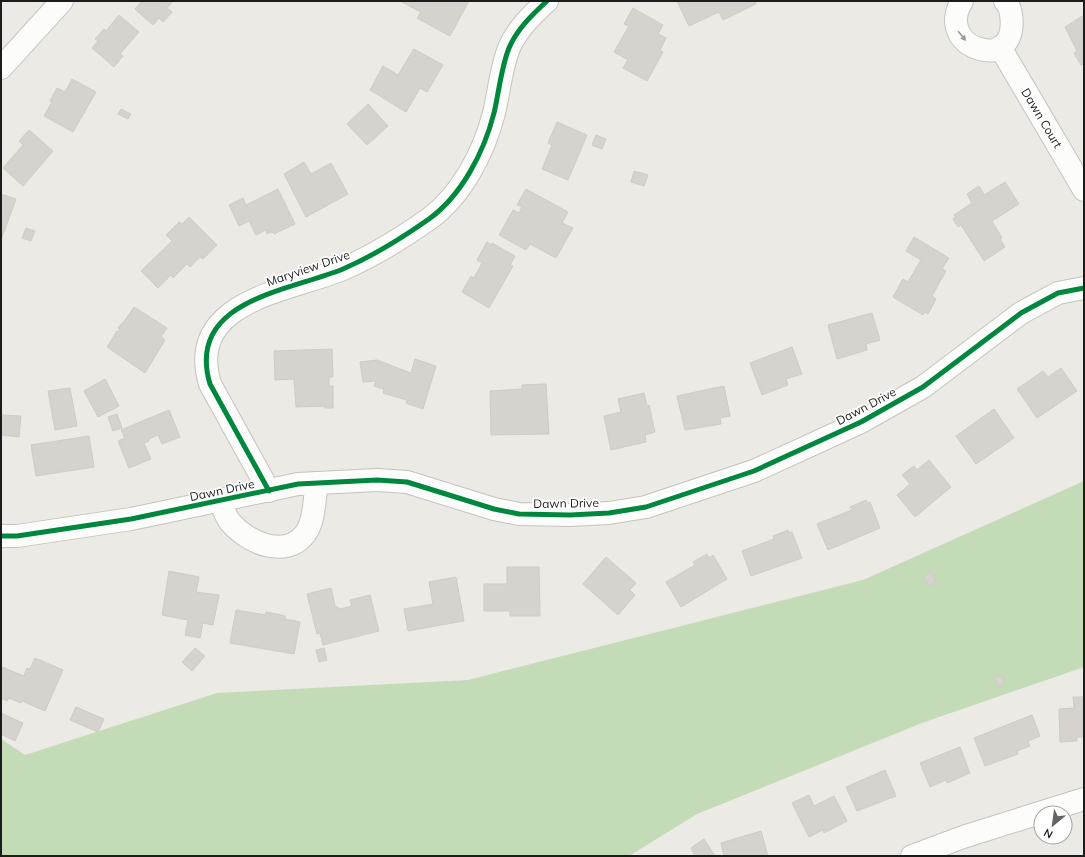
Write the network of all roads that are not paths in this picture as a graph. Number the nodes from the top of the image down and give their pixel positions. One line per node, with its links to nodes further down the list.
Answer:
1 (62, 1): 6 (street)
2 (547, 1): 10 (street, Maryview Drive)
3 (962, 1): 5 (street, one-way to 5)
4 (1005, 1): 5 (street)
5 (1000, 47): 7 (street, Dawn Court)
6 (1, 68)
7 (1084, 190)
8 (1084, 288): 9 (street, Dawn Drive)
9 (317, 483): 10 (street, Dawn Drive); 11 (street)
10 (269, 490): 11 (street, Dawn Drive)
11 (220, 502): 12 (street, Dawn Drive)
12 (1, 536)
13 (1084, 799): 14 (street)
14 (912, 856)

